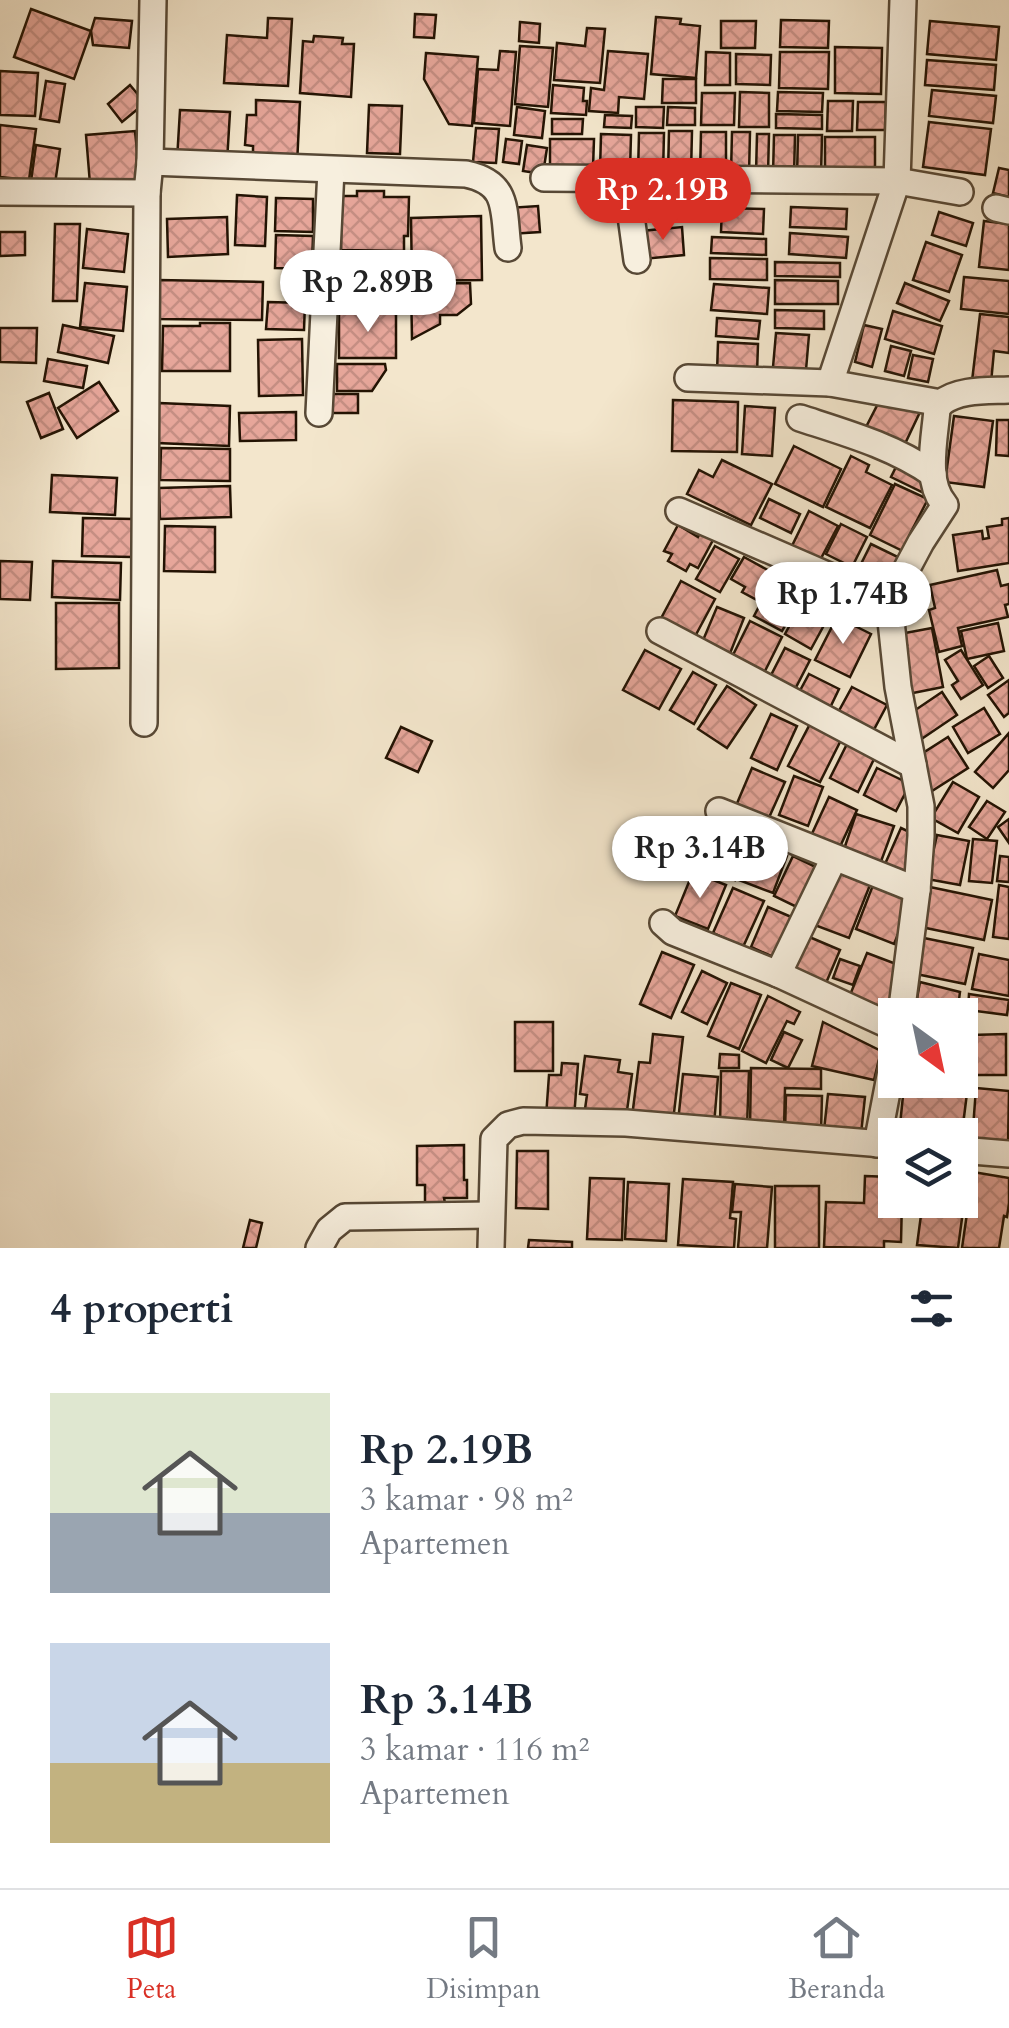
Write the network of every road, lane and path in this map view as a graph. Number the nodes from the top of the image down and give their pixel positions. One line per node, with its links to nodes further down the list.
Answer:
1 (153, 0): 3 (street)
2 (903, 0): 7 (street)
3 (150, 162): 4 (street); 10 (street)
4 (332, 170): 11 (street); 17 (street)
5 (544, 178): 6 (street)
6 (626, 179): 7 (street); 12 (street)
7 (896, 181): 9 (street); 14 (street)
8 (0, 192): 10 (street)
9 (960, 192)
10 (147, 193): 23 (street)
11 (508, 248)
12 (637, 260)
13 (688, 378): 14 (street)
14 (830, 382): 16 (street)
15 (1009, 390): 16 (street)
16 (940, 403): 19 (street)
17 (319, 413)
18 (800, 418): 19 (street)
19 (933, 474): 21 (street)
20 (680, 511): 21 (street)
21 (888, 602): 24 (street)
22 (660, 631): 24 (street)
23 (144, 723)
24 (912, 766): 27 (street)
25 (719, 812): 26 (street)
26 (834, 858): 27 (street); 29 (street)
27 (918, 890): 30 (street)
28 (663, 923): 29 (street)
29 (778, 974): 31 (street)
30 (903, 998)
31 (878, 1020)
32 (878, 1143): 35 (street)
33 (978, 1151): 34 (street)
34 (1009, 1154)
35 (490, 1216): 36 (street); 37 (street)
36 (319, 1248)
37 (491, 1248)

